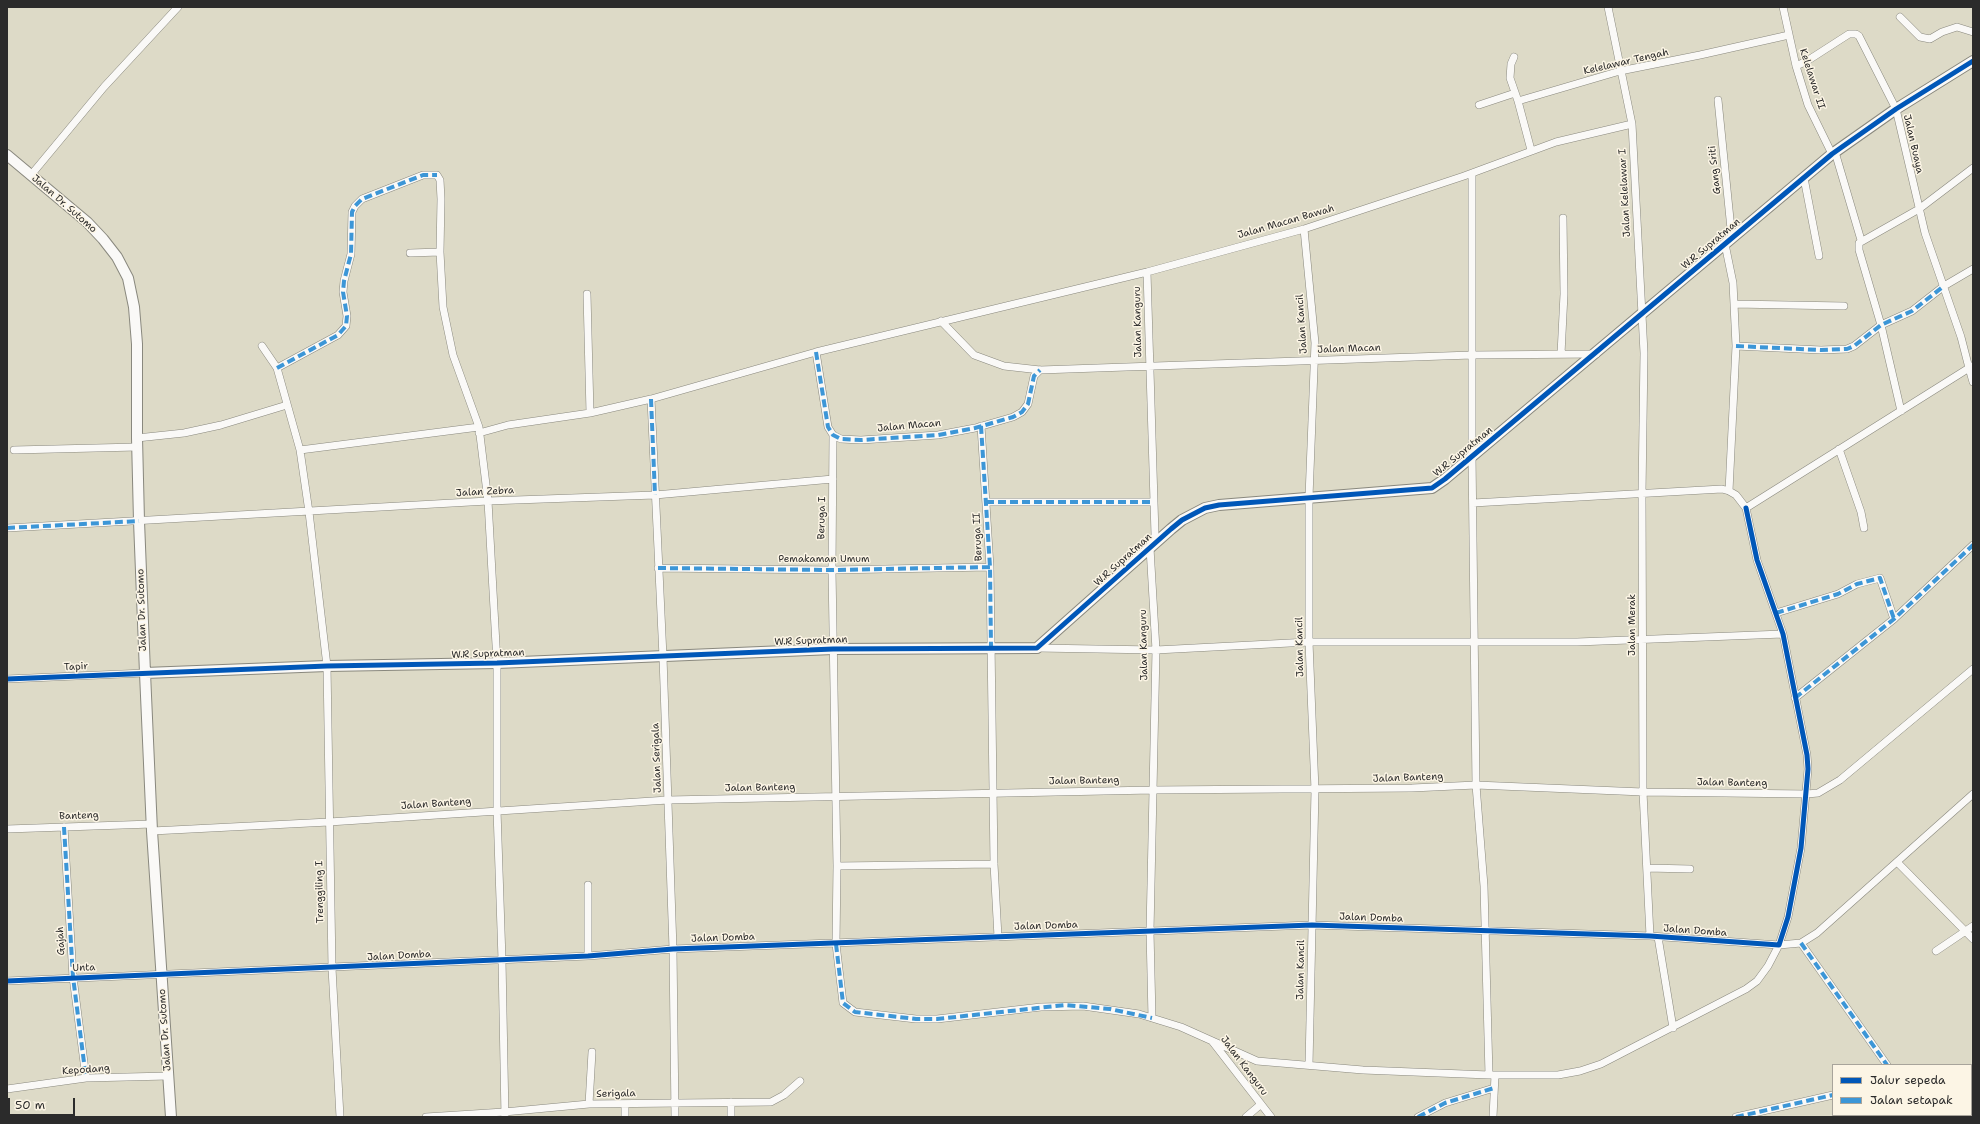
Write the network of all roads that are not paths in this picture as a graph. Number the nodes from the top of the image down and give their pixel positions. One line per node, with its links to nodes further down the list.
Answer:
1 (178, 7): 22 (street)
2 (1608, 7): 10 (street, Jalan Kelelawar I)
3 (1783, 7): 6 (street, Kelelawar II)
4 (1900, 17): 5 (street)
5 (1973, 32)
6 (1789, 35): 9 (street, Kelelawar II); 10 (street, Kelelawar Tengah)
7 (1514, 57): 11 (street)
8 (1973, 61): 15 (street, W.R Supratman)
9 (1796, 66): 15 (street, Jalan Buaya); 18 (street, Kelelawar II)
10 (1620, 71): 12 (street, Kelelawar Tengah); 16 (street, Jalan Kelelawar I)
11 (1515, 93): 12 (street); 14 (street)
12 (1518, 100): 17 (street)
13 (1718, 100): 28 (street, Gang Sriti)
14 (1479, 105)
15 (1896, 109): 18 (street, W.R Supratman); 24 (street, Jalan Buaya)
16 (1632, 124): 17 (street, Jalan Macan Bawah); 38 (street, Jalan Kelelawar I)
17 (1531, 150): 21 (street, Jalan Macan Bawah)
18 (1833, 153): 23 (street, W.R Supratman); 27 (street, Kelelawar II)
19 (7, 155): 22 (street, Jalan Dr. Sutomo)
20 (1973, 168): 24 (street)
21 (1472, 173): 26 (street, Jalan Macan Bawah); 46 (street)
22 (31, 175): 60 (street, Jalan Dr. Sutomo)
23 (1804, 178): 28 (street, W.R Supratman); 31 (street)
24 (1920, 209): 27 (street); 34 (street, Jalan Buaya)
25 (1563, 218): 44 (street)
26 (1304, 229): 33 (street, Jalan Macan Bawah); 47 (street, Jalan Kancil)
27 (1861, 240): 40 (street, Kelelawar II)
28 (1728, 242): 36 (street, Gang Sriti); 38 (street, W.R Supratman)
29 (440, 252): 30 (street); 50 (street); 58 (street)
30 (410, 253)
31 (1819, 256)
32 (1973, 269): 34 (street)
33 (1147, 272): 39 (street, Jalan Macan Bawah); 48 (street, Jalan Kanguru)
34 (1944, 286): 40 (street); 49 (street, Jalan Buaya)
35 (587, 294): 56 (street)
36 (1734, 304): 37 (street); 42 (street, Gang Sriti)
37 (1844, 306)
38 (1641, 314): 45 (street, W.R Supratman); 67 (street, Jalan Merak)
39 (941, 321): 43 (street, Jalan Macan Bawah); 51 (street, Jalan Macan)
40 (1881, 326): 42 (street); 55 (street, Kelelawar II)
41 (262, 346): 50 (street, Trenggiling I)
42 (1736, 346): 66 (street, Gang Sriti)
43 (816, 352): 53 (street, Jalan Macan Bawah); 59 (street)
44 (1561, 354): 45 (street, Jalan Macan); 46 (street, Jalan Macan)
45 (1596, 354): 64 (street, W.R Supratman)
46 (1472, 355): 47 (street, Jalan Macan); 64 (street)
47 (1314, 360): 48 (street, Jalan Macan); 69 (street, Jalan Kancil)
48 (1149, 366): 51 (street, Jalan Macan); 72 (street, Jalan Kanguru)
49 (1971, 366): 52 (street, Jalan Buaya); 55 (street)
50 (277, 368): 54 (street, Trenggiling I)
51 (1040, 370): 57 (street, Jalan Macan)
52 (1973, 382)
53 (652, 398): 56 (street, Jalan Macan Bawah); 68 (street, Jalan Serigala)
54 (287, 405): 60 (street); 63 (street, Trenggiling I)
55 (1900, 411): 61 (street)
56 (590, 413): 58 (street, Jalan Macan Bawah)
57 (982, 426): 59 (street, Jalan Macan); 71 (street, Beruga II)
58 (479, 430): 63 (street, Jalan Macan Bawah); 70 (street)
59 (833, 435): 65 (street, Beruga I)
60 (137, 443): 62 (street); 76 (street, Jalan Dr. Sutomo)
61 (1840, 449): 74 (street); 78 (street)
62 (14, 450)
63 (300, 450): 75 (street, Trenggiling I)
64 (1472, 456): 69 (street, W.R Supratman); 73 (street)
65 (833, 479): 68 (street, Jalan Zebra); 83 (street, Beruga I)
66 (1729, 491): 67 (street); 74 (street)
67 (1642, 493): 73 (street); 87 (street, Jalan Merak)
68 (655, 495): 70 (street, Jalan Zebra); 82 (street, Jalan Serigala)
69 (1308, 497): 80 (street, W.R Supratman); 89 (street, Jalan Kancil)
70 (488, 501): 75 (street, Jalan Zebra); 95 (street)
71 (986, 502): 72 (street); 81 (street, Beruga II)
72 (1153, 502): 80 (street, Jalan Kanguru)
73 (1473, 503): 88 (street)
74 (1746, 508): 84 (street)
75 (309, 512): 76 (street, Jalan Zebra); 96 (street, Trenggiling I)
76 (139, 521): 77 (street, Jalan Zebra); 98 (street, Jalan Dr. Sutomo)
77 (7, 528)
78 (1864, 528)
79 (1973, 545): 85 (street)
80 (1150, 548): 92 (street, W.R Supratman); 93 (street, Jalan Kanguru)
81 (990, 567): 83 (street, Pemakaman Umum); 90 (street, Beruga II)
82 (658, 568): 83 (street, Pemakaman Umum); 94 (street, Jalan Serigala)
83 (832, 570): 91 (street, Beruga I)
84 (1776, 613): 85 (street); 86 (street)
85 (1894, 619): 100 (street)
86 (1783, 634): 87 (street); 100 (street)
87 (1643, 640): 88 (street); 104 (street, Jalan Merak)
88 (1475, 641): 89 (street); 101 (street)
89 (1309, 642): 93 (street); 103 (street, Jalan Kancil)
90 (991, 647): 91 (street, W.R Supratman); 92 (street, W.R Supratman); 105 (street, Beruga II)
91 (833, 648): 94 (street, W.R Supratman); 108 (street, Beruga I)
92 (1037, 648): 93 (street)
93 (1156, 650): 102 (street, Jalan Kanguru)
94 (663, 657): 95 (street, W.R Supratman); 109 (street, Jalan Serigala)
95 (497, 663): 96 (street, W.R Supratman); 110 (street)
96 (327, 666): 98 (street, W.R Supratman); 111 (street, Trenggiling I)
97 (1973, 668): 106 (street, Jalan Banteng)
98 (145, 673): 99 (street, Tapir); 114 (street, Jalan Dr. Sutomo)
99 (7, 679)
100 (1795, 698): 106 (street)
101 (1476, 785): 103 (street, Jalan Banteng); 104 (street, Jalan Banteng); 124 (street)
102 (1153, 790): 103 (street, Jalan Banteng); 105 (street, Jalan Banteng); 123 (street, Jalan Kanguru)
103 (1315, 790): 121 (street, Jalan Kancil)
104 (1643, 792): 106 (street, Jalan Banteng); 118 (street, Jalan Merak)
105 (993, 793): 108 (street, Jalan Banteng); 116 (street, Beruga II)
106 (1806, 794): 132 (street)
107 (1973, 794): 115 (street)
108 (836, 796): 109 (street, Jalan Banteng); 117 (street, Beruga I)
109 (668, 800): 110 (street, Jalan Banteng); 133 (street, Jalan Serigala)
110 (497, 810): 111 (street, Jalan Banteng); 136 (street)
111 (329, 822): 114 (street, Jalan Banteng); 137 (street, Trenggiling I)
112 (64, 827): 113 (street, Banteng); 114 (street, Banteng); 139 (street, Gajah)
113 (7, 828)
114 (152, 828): 138 (street, Jalan Dr. Sutomo)
115 (1897, 862): 125 (street); 130 (street)
116 (994, 864): 117 (street); 127 (street, Beruga II)
117 (837, 866): 131 (street, Beruga I)
118 (1647, 868): 119 (street); 126 (street, Jalan Merak)
119 (1690, 870)
120 (588, 885): 135 (street)
121 (1312, 925): 123 (street, Jalan Domba); 124 (street, Jalan Domba); 146 (street, Jalan Kancil)
122 (1973, 926): 125 (street)
123 (1150, 931): 127 (street, Jalan Domba); 141 (street, Jalan Kanguru)
124 (1485, 931): 126 (street, Jalan Domba); 147 (street)
125 (1966, 932): 129 (street); 134 (street)
126 (1650, 936): 128 (street, Jalan Domba)
127 (998, 937): 131 (street, Jalan Domba)
128 (1658, 937): 132 (street, Jalan Domba); 142 (street)
129 (1973, 939)
130 (1801, 943): 132 (street, Jalan Domba); 145 (street)
131 (836, 944): 133 (street, Jalan Domba); 141 (street, Beruga I)
132 (1779, 945): 142 (street, Beruga I)
133 (673, 949): 135 (street, Jalan Domba); 155 (street, Jalan Serigala)
134 (1936, 951)
135 (588, 956): 136 (street, Jalan Domba)
136 (502, 960): 137 (street, Jalan Domba); 159 (street)
137 (332, 968): 138 (street, Jalan Domba); 161 (street, Trenggiling I)
138 (161, 975): 139 (street, Unta); 148 (street, Jalan Dr. Sutomo)
139 (73, 978): 140 (street, Unta); 149 (street, Gajah)
140 (7, 981)
141 (1152, 1018): 143 (street, Beruga I)
142 (1673, 1028): 147 (street, Beruga I)
143 (1211, 1040): 146 (street, Beruga I); 158 (street, Jalan Kanguru)
144 (592, 1052): 156 (street)
145 (1886, 1063)
146 (1309, 1065): 147 (street, Beruga I)
147 (1492, 1075): 151 (street)
148 (168, 1076): 149 (street, Kepodang); 160 (street, Jalan Dr. Sutomo)
149 (86, 1078): 152 (street, Kepodang)
150 (800, 1081): 154 (street, Serigala)
151 (1494, 1088): 168 (street); 169 (street)
152 (7, 1089)
153 (1832, 1095): 170 (street)
154 (731, 1102): 155 (street, Serigala); 165 (street)
155 (674, 1103): 157 (street, Serigala); 164 (street, Jalan Serigala)
156 (589, 1104): 157 (street, Serigala); 159 (street, Serigala)
157 (625, 1104): 163 (street)
158 (1260, 1105): 166 (street); 167 (street, Jalan Kanguru)
159 (505, 1115): 162 (street, Serigala)
160 (171, 1117)
161 (340, 1117)
162 (426, 1117)
163 (625, 1117)
164 (675, 1117)
165 (731, 1117)
166 (1246, 1117)
167 (1271, 1117)
168 (1418, 1117)
169 (1493, 1117)
170 (1736, 1117)

